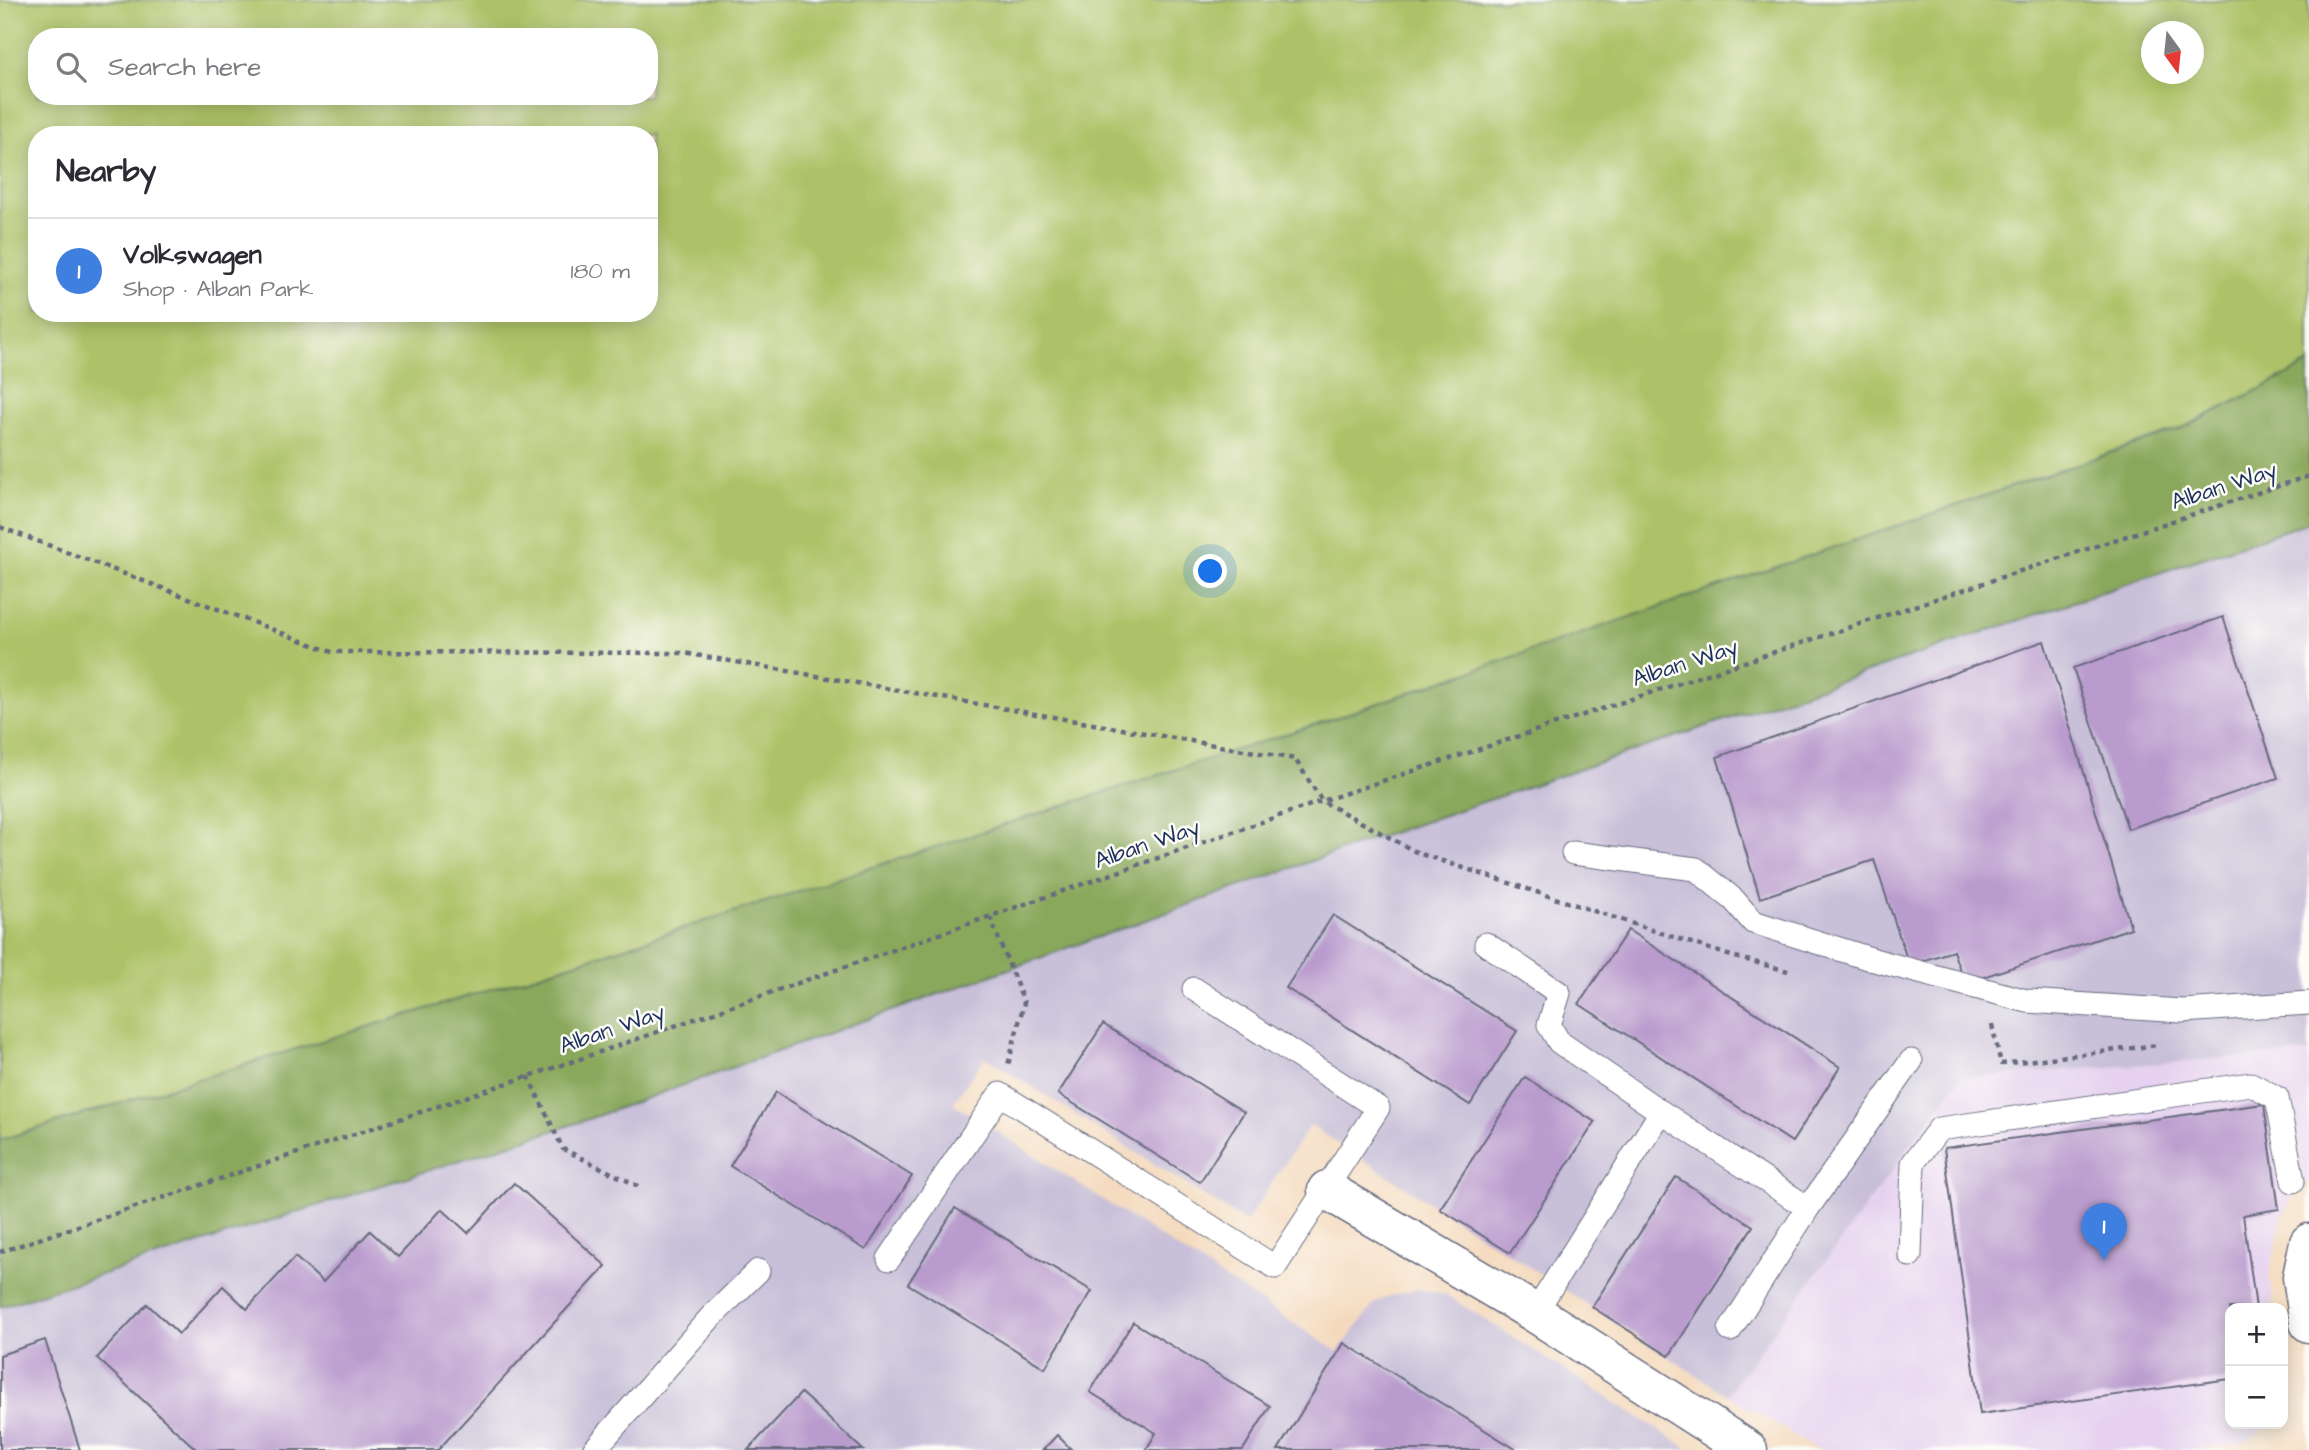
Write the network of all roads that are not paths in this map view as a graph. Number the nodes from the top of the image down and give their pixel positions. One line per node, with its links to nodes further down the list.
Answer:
1 (1573, 853): 4 (lane)
2 (1486, 944): 6 (lane)
3 (1194, 989): 8 (lane)
4 (2309, 1003)
5 (1911, 1061): 9 (lane)
6 (1661, 1112): 9 (lane); 14 (lane)
7 (2293, 1181): 10 (lane)
8 (1327, 1190): 12 (lane); 14 (street)
9 (1808, 1208): 16 (lane)
10 (1909, 1255)
11 (2307, 1258): 15 (street)
12 (888, 1259)
13 (758, 1272): 17 (lane)
14 (1535, 1313): 18 (street)
15 (2309, 1323)
16 (1730, 1331)
17 (594, 1450)
18 (1748, 1450)

